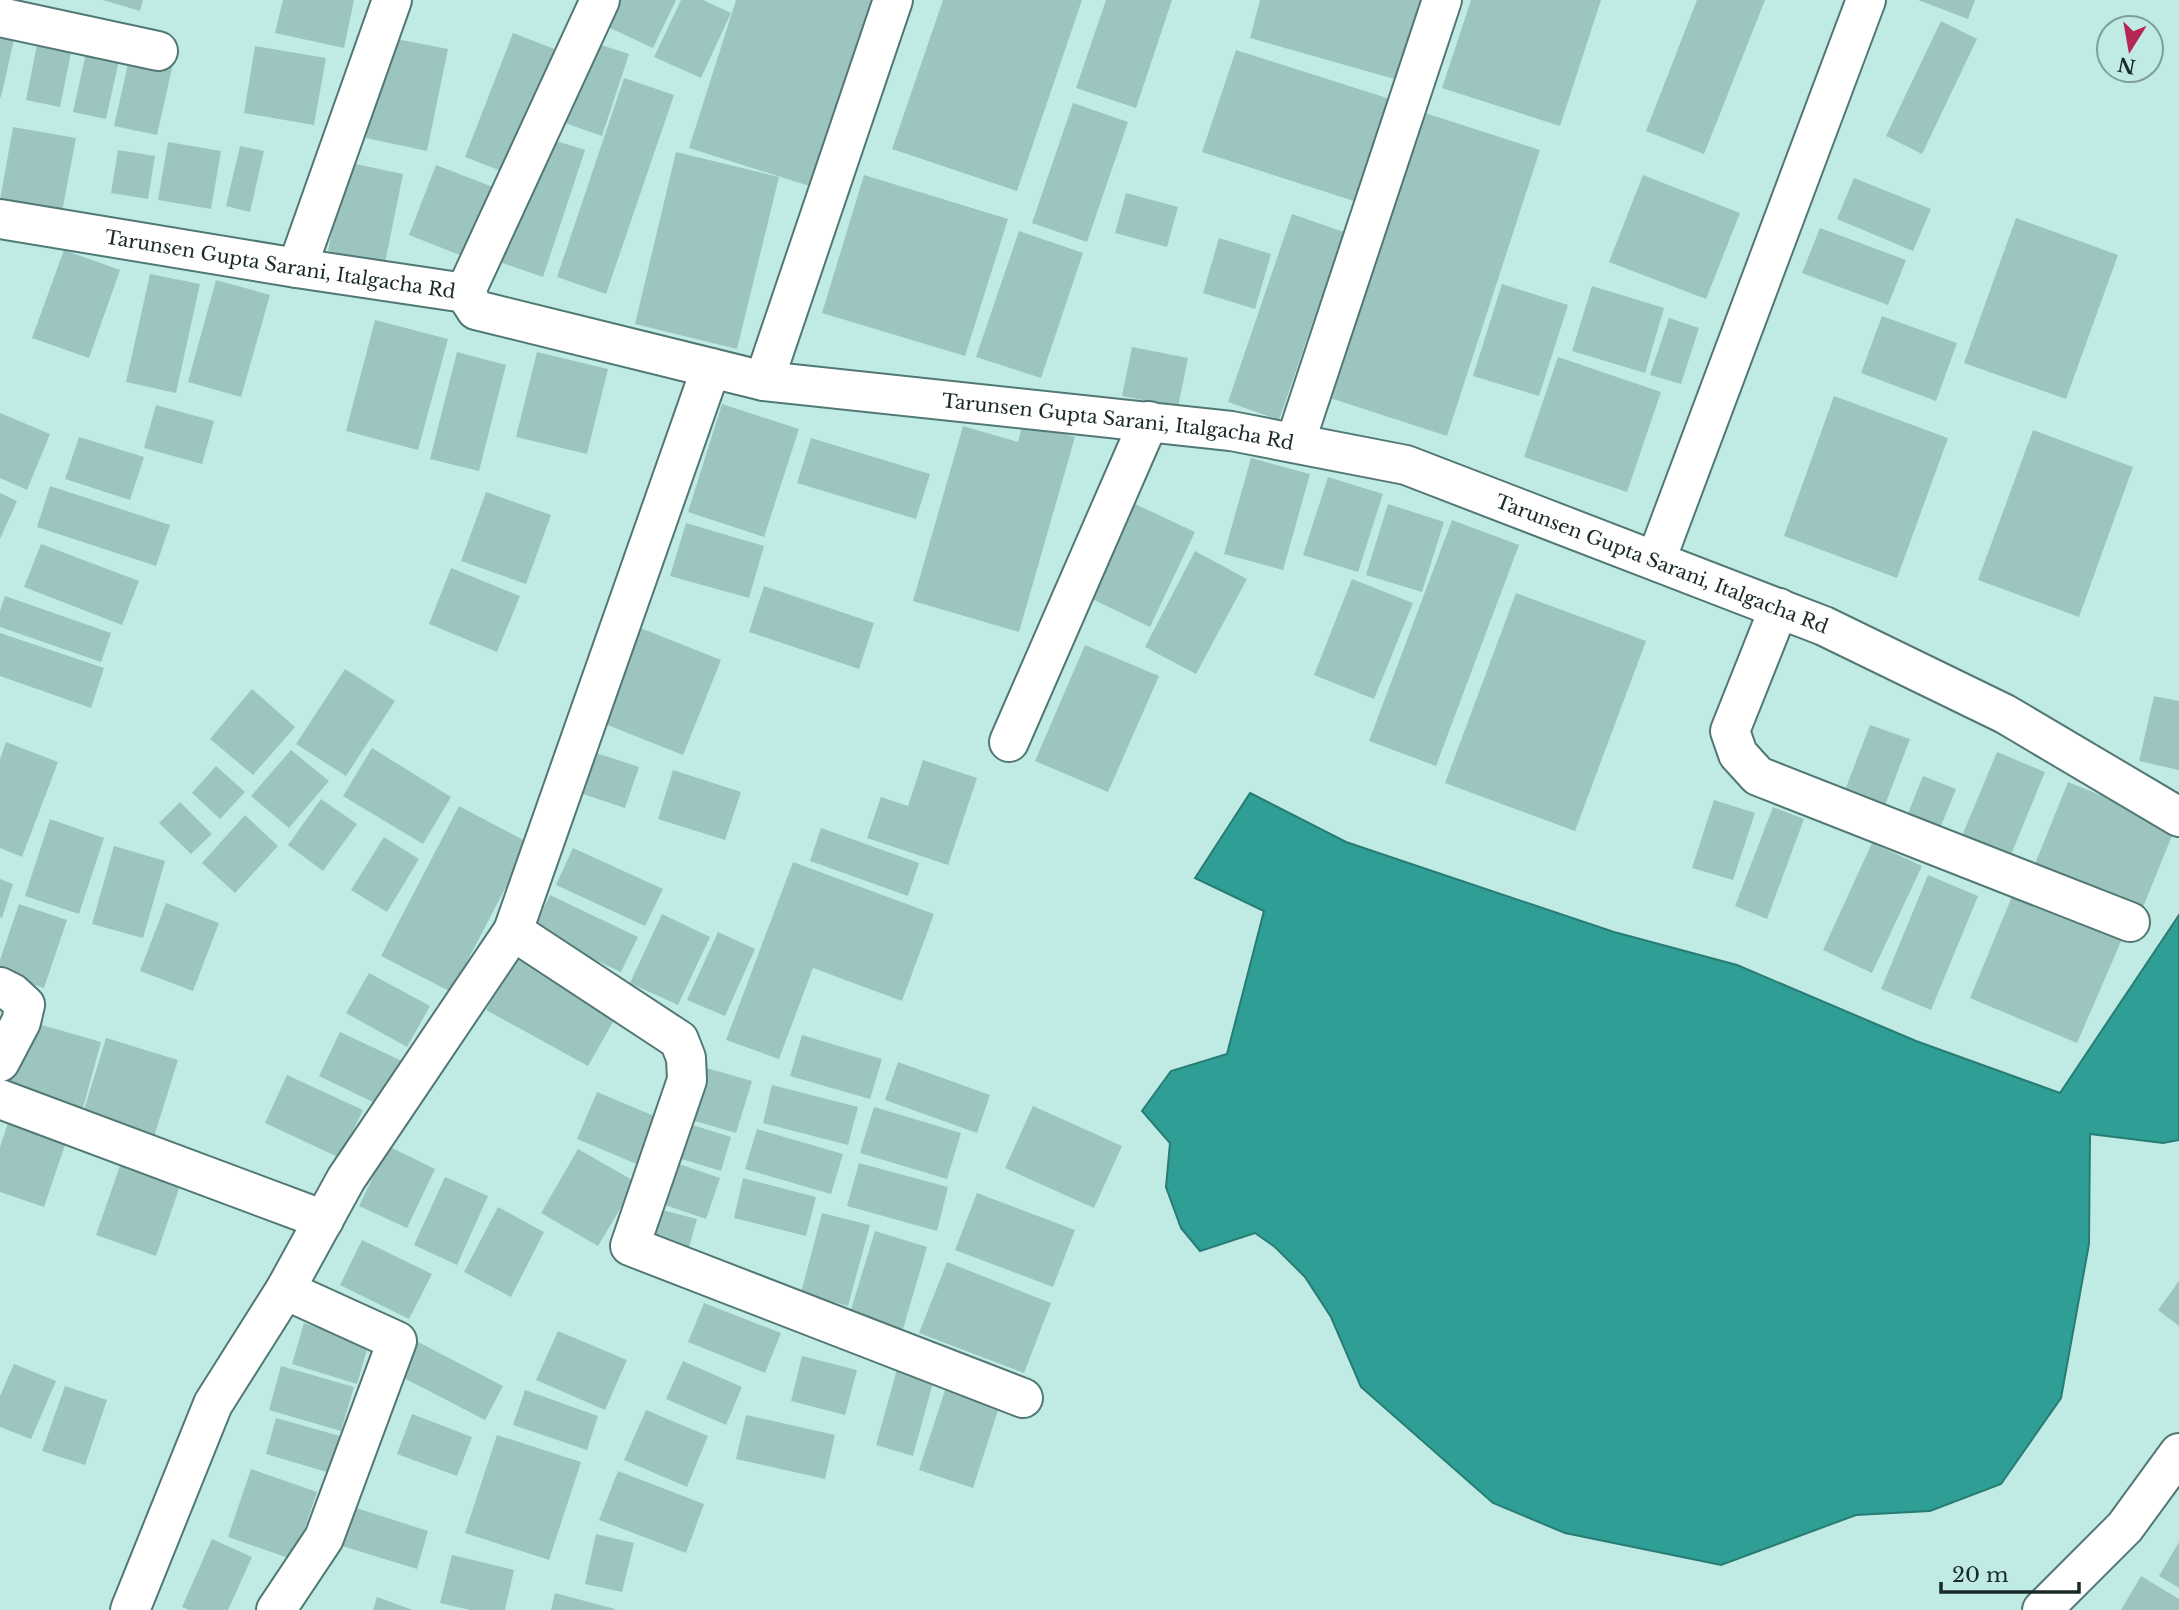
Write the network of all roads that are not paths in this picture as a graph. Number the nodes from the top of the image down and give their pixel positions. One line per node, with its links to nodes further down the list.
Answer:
1 (392, 0): 9 (street)
2 (600, 0): 10 (street)
3 (893, 0): 12 (street)
4 (1442, 0): 14 (street)
5 (1866, 0): 15 (street)
6 (0, 17): 7 (street)
7 (158, 51)
8 (0, 219): 9 (street, Tarunsen Gupta Sarani, Italgacha Rd)
9 (297, 268): 10 (street, Tarunsen Gupta Sarani, Italgacha Rd)
10 (465, 293): 11 (street, Tarunsen Gupta Sarani, Italgacha Rd)
11 (711, 368): 12 (street, Tarunsen Gupta Sarani, Italgacha Rd); 20 (street)
12 (764, 381): 13 (street, Tarunsen Gupta Sarani, Italgacha Rd)
13 (1149, 421): 14 (street, Tarunsen Gupta Sarani, Italgacha Rd); 17 (street)
14 (1295, 443): 15 (street, Tarunsen Gupta Sarani, Italgacha Rd)
15 (1656, 560): 16 (street, Tarunsen Gupta Sarani, Italgacha Rd)
16 (1779, 608): 18 (street, Tarunsen Gupta Sarani, Italgacha Rd); 19 (street)
17 (1009, 742)
18 (2179, 817)
19 (2130, 922)
20 (513, 931): 24 (street); 26 (street)
21 (0, 987): 22 (street)
22 (0, 1062)
23 (0, 1099): 24 (street)
24 (324, 1220): 25 (street)
25 (285, 1290): 29 (street); 30 (street)
26 (1023, 1398)
27 (2179, 1453): 28 (street)
28 (2164, 1502): 31 (street)
29 (130, 1610)
30 (276, 1610)
31 (2042, 1610)

